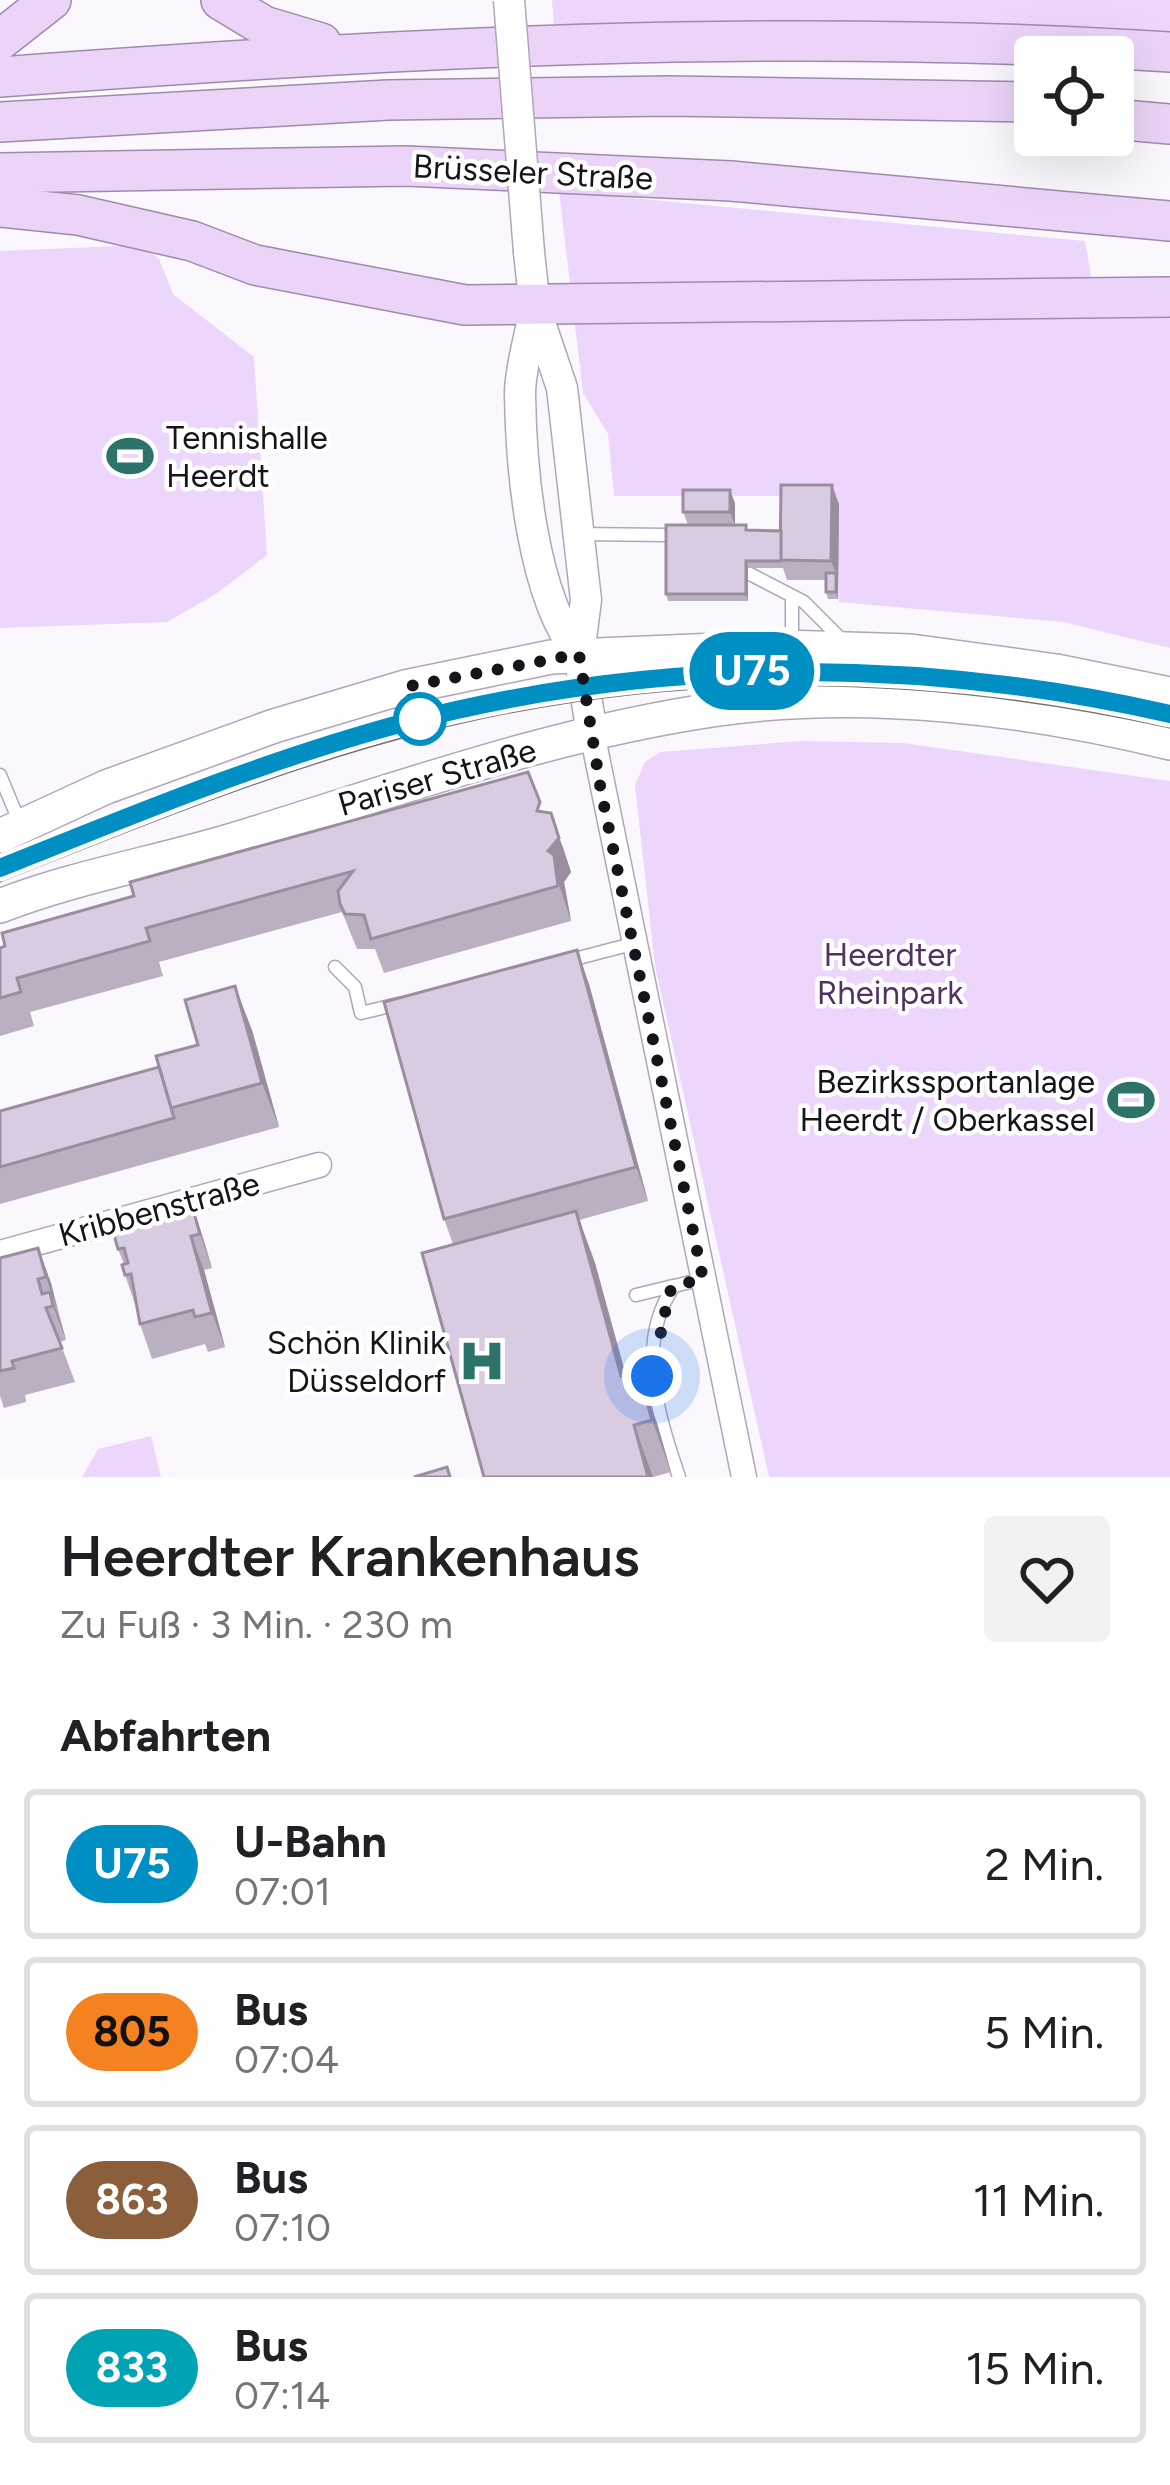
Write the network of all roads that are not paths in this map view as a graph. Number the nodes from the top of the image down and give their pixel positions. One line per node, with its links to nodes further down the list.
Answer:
1 (51, 0): 4 (highway)
2 (220, 0): 5 (highway)
3 (509, 0): 20 (street, bridge)
4 (0, 40)
5 (356, 50): 6 (highway); 7 (highway)
6 (1170, 52)
7 (0, 76)
8 (1134, 102): 9 (highway)
9 (1170, 102)
10 (1014, 105): 12 (highway, Brüsseler Straße)
11 (1134, 120): 13 (highway)
12 (0, 122)
13 (1170, 124)
14 (0, 173): 16 (highway, Brüsseler Straße)
15 (0, 207): 20 (highway)
16 (1064, 212): 17 (highway, Brüsseler Straße); 18 (highway, Brüsseler Straße)
17 (1170, 221)
18 (1170, 234)
19 (1170, 297): 20 (highway)
20 (535, 308): 21 (street); 27 (street)
21 (579, 534): 22 (lane); 27 (street)
22 (668, 535)
23 (748, 573): 24 (lane)
24 (792, 599): 25 (lane); 26 (lane)
25 (785, 647): 26 (main road); 27 (main road)
26 (847, 648): 28 (main road)
27 (579, 654): 29 (street); 32 (main road)
28 (1170, 694)
29 (592, 734): 30 (main road, Pariser Straße); 33 (main road, Pariser Straße); 34 (street)
30 (1170, 743)
31 (0, 775): 32 (lane)
32 (11, 832)
33 (0, 906)
34 (632, 944): 36 (lane); 40 (street)
35 (335, 967): 37 (lane)
36 (542, 968)
37 (406, 1002)
38 (319, 1165): 39 (street, Kribbenstraße)
39 (0, 1253)
40 (703, 1279): 41 (lane); 44 (street)
41 (674, 1286): 42 (lane); 43 (lane)
42 (636, 1295)
43 (680, 1477)
44 (744, 1477)

